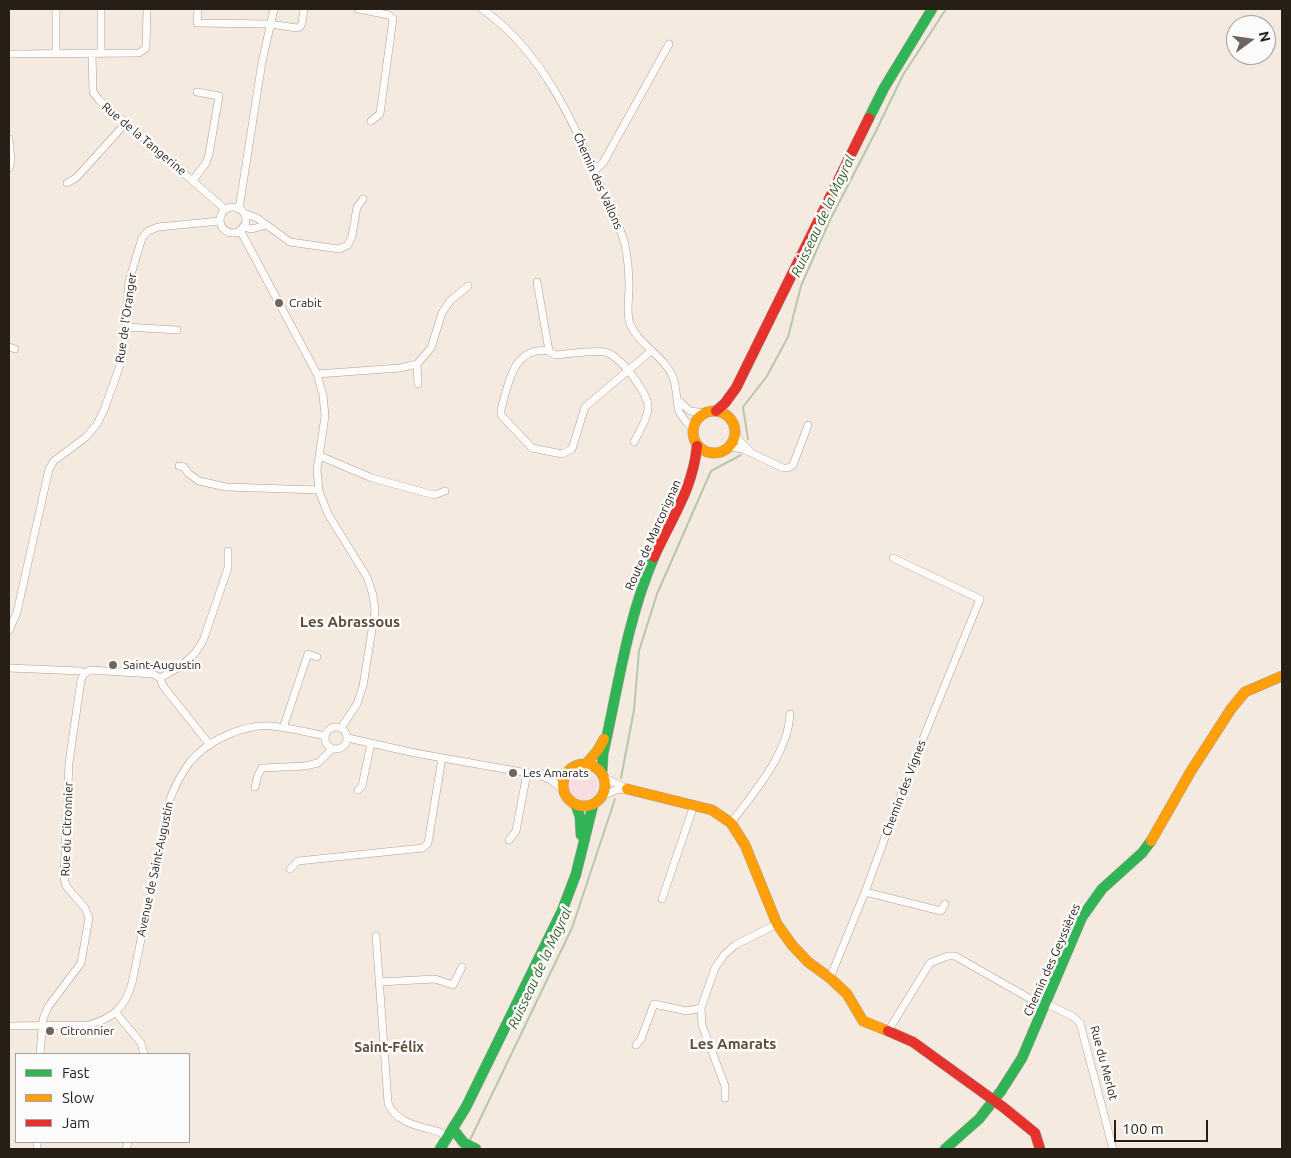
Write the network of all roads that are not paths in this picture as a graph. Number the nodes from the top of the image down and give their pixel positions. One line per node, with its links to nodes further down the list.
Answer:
1 (56, 9): 13 (street)
2 (101, 9): 15 (street)
3 (148, 9): 15 (street)
4 (198, 9): 10 (street)
5 (274, 9): 10 (street)
6 (304, 9): 10 (street)
7 (358, 9): 17 (street)
8 (482, 9): 21 (street, Chemin des Vallons)
9 (932, 9): 40 (main road)
10 (270, 24): 26 (street)
11 (668, 44): 21 (street)
12 (9, 54): 13 (street)
13 (56, 54): 14 (street)
14 (92, 54): 15 (street); 18 (street, Rue de la Tangerine)
15 (101, 54)
16 (197, 92): 22 (street)
17 (372, 121)
18 (125, 124): 22 (street, Rue de la Tangerine); 23 (street)
19 (9, 139): 20 (street)
20 (9, 168)
21 (594, 170): 35 (street, Chemin des Vallons)
22 (192, 180): 25 (street, Rue de la Tangerine)
23 (67, 183)
24 (363, 199): 28 (street)
25 (225, 209): 26 (street); 27 (street)
26 (241, 211): 28 (street); 29 (street)
27 (220, 220): 29 (street); 32 (street, Rue de l'Oranger)
28 (266, 225): 29 (street)
29 (242, 229): 38 (street)
30 (537, 282): 34 (street)
31 (468, 286): 36 (street)
32 (126, 327): 33 (street); 59 (street, Rue de l'Oranger)
33 (177, 330)
34 (549, 351): 37 (street); 37 (street)
35 (651, 351): 37 (street); 41 (street, Chemin des Vallons)
36 (417, 364): 38 (street); 39 (street)
37 (629, 371): 47 (street)
38 (316, 374): 52 (street)
39 (418, 384)
40 (736, 388): 42 (main road); 43 (main road)
41 (678, 400): 42 (street); 45 (street, Chemin des Vallons)
42 (710, 412): 43 (main road); 45 (main road)
43 (733, 422): 46 (main road)
44 (808, 425): 50 (street)
45 (693, 429): 48 (main road)
46 (735, 436): 49 (main road); 50 (street)
47 (634, 442)
48 (697, 446): 51 (main road); 54 (main road, Route de Marcorignan)
49 (730, 447): 50 (street); 51 (main road)
50 (752, 453)
51 (716, 454): 54 (main road, Route de Marcorignan)
52 (320, 456): 55 (street); 56 (street)
53 (179, 466): 55 (street)
54 (693, 477): 66 (main road, Route de Marcorignan)
55 (319, 490): 68 (street)
56 (445, 491)
57 (228, 552): 64 (street)
58 (893, 558): 92 (street, Chemin des Vignes)
59 (9, 631)
60 (317, 657): 67 (street)
61 (9, 668): 62 (street)
62 (84, 674): 64 (street); 104 (street, Rue du Citronnier)
63 (1282, 676): 100 (main road, Chemin des Geyssières)
64 (160, 678): 72 (street)
65 (790, 714): 88 (street)
66 (610, 721): 75 (main road); 79 (main road)
67 (283, 728): 69 (street, Avenue de Saint-Augustin); 72 (street, Avenue de Saint-Augustin)
68 (341, 728): 69 (street); 70 (street)
69 (325, 736): 73 (street)
70 (348, 738): 71 (street); 73 (street)
71 (371, 743): 74 (street); 82 (street)
72 (210, 745): 102 (street, Avenue de Saint-Augustin)
73 (332, 749): 80 (street)
74 (442, 758): 77 (street); 91 (street)
75 (586, 764): 76 (main road); 79 (main road)
76 (567, 772): 78 (street); 83 (main road)
77 (527, 773): 78 (street); 89 (street)
78 (539, 775): 83 (street)
79 (603, 775): 81 (street); 84 (main road)
80 (255, 787)
81 (627, 789): 84 (street); 87 (main road)
82 (358, 790)
83 (563, 790): 85 (main road)
84 (604, 795): 86 (main road)
85 (576, 805): 86 (main road); 90 (main road)
86 (593, 805): 90 (main road)
87 (694, 805): 88 (main road); 93 (street)
88 (731, 823): 95 (main road)
89 (509, 840)
90 (582, 850): 109 (main road)
91 (290, 869)
92 (865, 892): 94 (street); 98 (street, Chemin des Vignes)
93 (662, 899)
94 (945, 904)
95 (777, 924): 98 (main road); 101 (street)
96 (376, 936): 99 (street)
97 (462, 967): 99 (street)
98 (830, 978): 105 (main road)
99 (379, 982): 113 (street)
100 (1044, 1004): 105 (street, Rue du Merlot); 111 (main road, Chemin des Geyssières); 119 (street, Rue du Merlot)
101 (701, 1008): 106 (street); 110 (street)
102 (116, 1013): 104 (street); 108 (street)
103 (9, 1026): 104 (street)
104 (41, 1026): 107 (street, Rue du Citronnier)
105 (888, 1031): 111 (main road)
106 (636, 1045)
107 (40, 1053)
108 (144, 1053)
109 (485, 1069): 112 (main road); 113 (main road)
110 (725, 1098)
111 (994, 1100): 117 (main road, Chemin des Geyssières); 118 (main road)
112 (453, 1129): 115 (main road); 116 (main road)
113 (444, 1136): 114 (main road)
114 (435, 1149)
115 (440, 1149)
116 (476, 1149)
117 (945, 1149)
118 (1040, 1149)
119 (1113, 1149)

